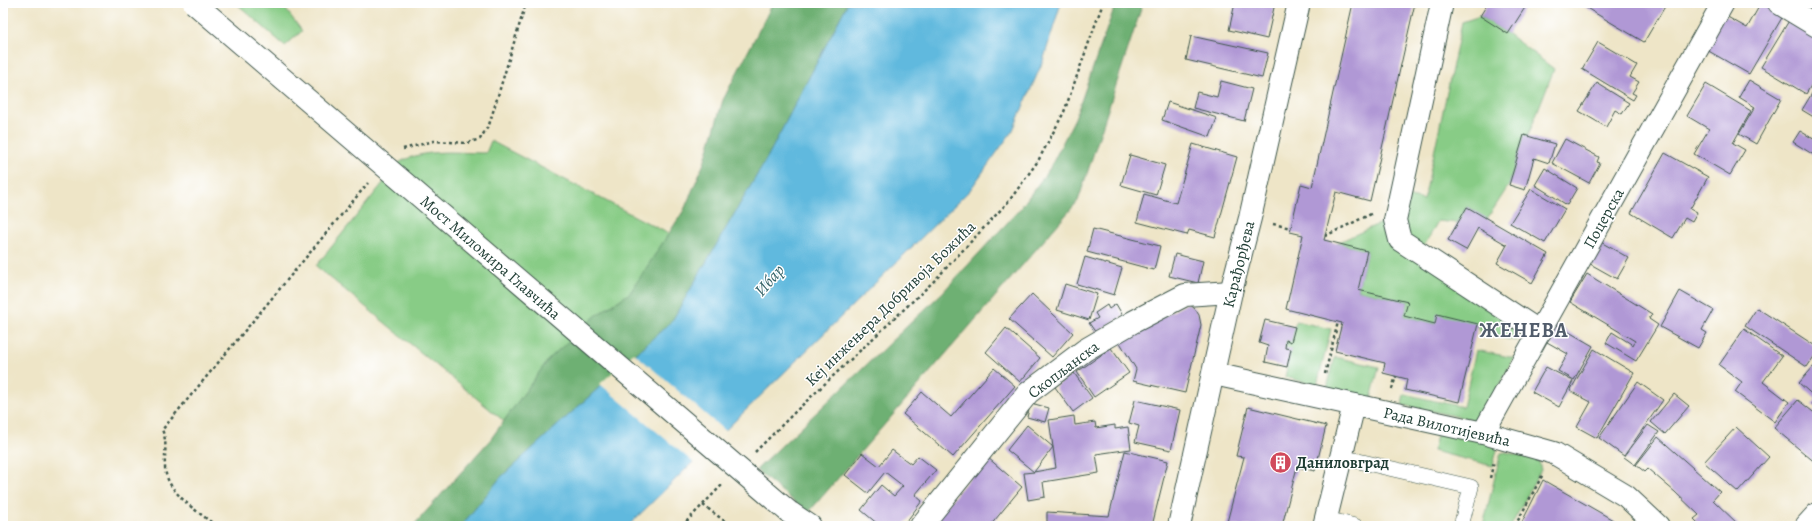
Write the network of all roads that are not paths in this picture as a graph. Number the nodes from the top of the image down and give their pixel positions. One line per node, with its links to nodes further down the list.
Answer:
1 (194, 3): 15 (street, Мост Миломира Главчића, bridge)
2 (1299, 3): 7 (street, Карађорђева)
3 (1442, 3): 8 (street)
4 (1723, 3): 8 (street, Поцерска)
5 (1780, 3): 6 (street)
6 (1817, 26)
7 (1231, 292): 9 (street, Карађорђева); 16 (street, Скопљанска)
8 (1540, 332): 11 (street, Поцерска)
9 (1214, 374): 10 (street, Рада Вилотијевића); 17 (street, Карађорђева)
10 (1354, 405): 11 (street, Рада Вилотијевића); 12 (street)
11 (1483, 433): 20 (street, Рада Вилотијевића)
12 (1341, 457): 14 (street); 19 (lane)
13 (1817, 514): 21 (street)
14 (1325, 522): 18 (lane)
15 (810, 526)
16 (921, 526)
17 (1179, 526)
18 (1355, 526)
19 (1462, 526)
20 (1658, 526)
21 (1806, 526)

